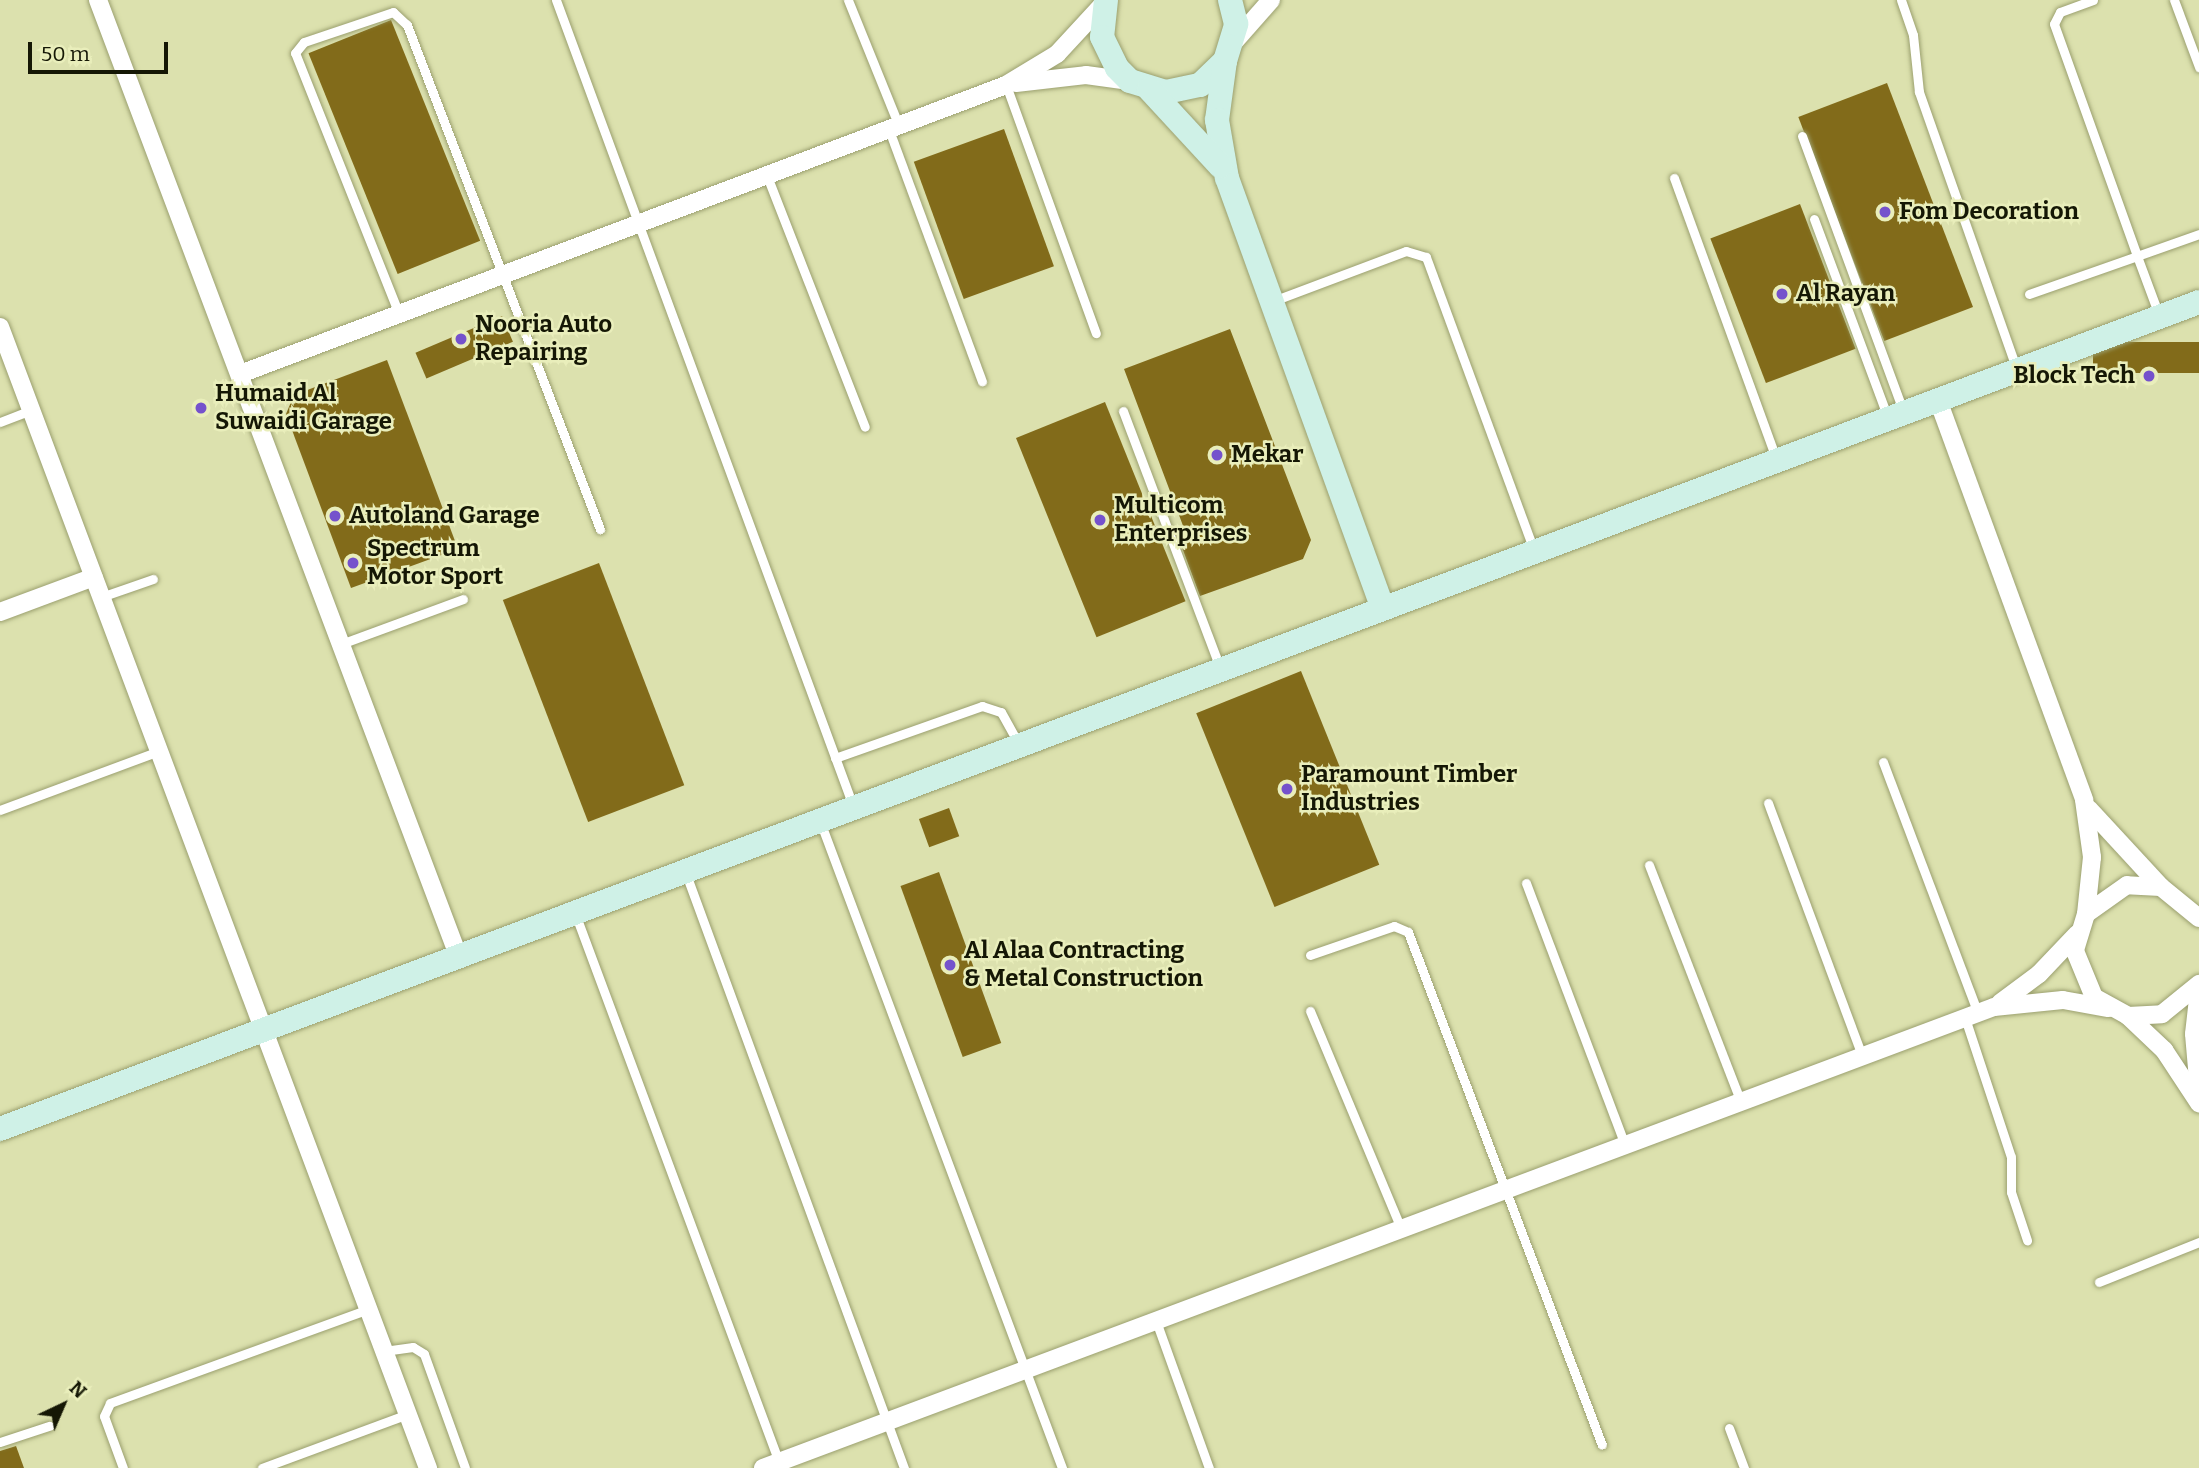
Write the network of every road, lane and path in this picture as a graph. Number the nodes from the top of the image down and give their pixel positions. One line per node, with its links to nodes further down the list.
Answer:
1 (98, 0): 32 (street)
2 (556, 0): 20 (lane)
3 (848, 0): 14 (lane)
4 (1230, 0): 10 (street)
5 (1271, 0): 10 (street)
6 (1901, 0): 31 (lane)
7 (2093, 0): 22 (lane)
8 (2174, 0): 11 (lane)
9 (1105, 1): 12 (street); 13 (street)
10 (1230, 52): 13 (street); 17 (street)
11 (2199, 67)
12 (1006, 85): 13 (street); 14 (street); 30 (lane)
13 (1139, 85): 17 (street)
14 (894, 128): 16 (street); 33 (lane)
15 (1802, 136): 37 (lane)
16 (767, 176): 20 (street); 39 (lane)
17 (1227, 178): 25 (street)
18 (1674, 178): 40 (lane)
19 (1814, 219): 37 (lane)
20 (640, 224): 23 (street); 53 (lane)
21 (2199, 234): 22 (lane)
22 (2137, 256): 24 (lane); 28 (lane)
23 (503, 275): 27 (street); 27 (lane); 41 (lane)
24 (2029, 294)
25 (1272, 302): 42 (lane); 47 (street)
26 (2199, 302): 28 (street)
27 (399, 314): 32 (street)
28 (2159, 317): 31 (street)
29 (0, 327): 35 (street)
30 (1096, 333)
31 (2017, 370): 34 (street)
32 (240, 374): 49 (street)
33 (982, 381)
34 (1938, 400): 37 (street); 55 (street)
35 (31, 410): 38 (lane); 43 (street)
36 (1123, 411): 50 (lane)
37 (1896, 416): 40 (street)
38 (0, 422)
39 (865, 427)
40 (1776, 461): 42 (street)
41 (600, 529)
42 (1534, 552): 47 (street)
43 (94, 577): 45 (street); 48 (street)
44 (153, 579): 45 (lane)
45 (101, 597): 52 (street)
46 (463, 599): 49 (lane)
47 (1383, 608): 50 (street)
48 (0, 612)
49 (341, 644): 70 (street)
50 (1221, 669): 51 (street)
51 (1019, 744): 53 (lane); 57 (street)
52 (159, 751): 58 (lane); 78 (street)
53 (835, 758): 57 (lane)
54 (1883, 762): 76 (lane)
55 (2084, 800): 63 (street); 67 (street)
56 (1768, 803): 79 (lane)
57 (853, 806): 59 (street)
58 (0, 810)
59 (819, 819): 61 (street); 93 (lane)
60 (1649, 865): 81 (lane)
61 (684, 870): 66 (street); 95 (lane)
62 (1526, 883): 84 (lane)
63 (2161, 887): 64 (street); 67 (street)
64 (2180, 897): 65 (street); 68 (street)
65 (2199, 899)
66 (574, 911): 70 (street); 100 (lane)
67 (2086, 914): 69 (street)
68 (2199, 918)
69 (2077, 934): 74 (street); 76 (street)
70 (458, 955): 78 (street)
71 (1310, 955): 85 (lane)
72 (2199, 984): 77 (street)
73 (2199, 990): 80 (street)
74 (2108, 1008): 76 (street); 77 (street)
75 (1310, 1011): 86 (lane)
76 (1979, 1012): 79 (street); 87 (lane)
77 (2128, 1016): 82 (street)
78 (264, 1029): 83 (street); 90 (street)
79 (1862, 1056): 81 (street)
80 (2199, 1091)
81 (1741, 1102): 84 (street)
82 (2199, 1103)
83 (0, 1129)
84 (1625, 1145): 85 (street)
85 (1507, 1189): 86 (street); 99 (lane)
86 (1401, 1229): 91 (street)
87 (2027, 1240)
88 (2199, 1242): 89 (lane)
89 (2099, 1282)
90 (368, 1309): 92 (street); 101 (lane)
91 (1156, 1321): 93 (street); 107 (lane)
92 (384, 1351): 94 (street); 104 (lane)
93 (1025, 1370): 95 (street); 106 (lane)
94 (408, 1415): 102 (lane); 103 (street)
95 (886, 1422): 100 (street); 105 (lane)
96 (49, 1426): 98 (lane)
97 (1729, 1428): 108 (lane)
98 (0, 1442)
99 (1602, 1445)
100 (771, 1466)
101 (122, 1468)
102 (262, 1468)
103 (428, 1468)
104 (465, 1468)
105 (904, 1468)
106 (1062, 1468)
107 (1209, 1468)
108 (1744, 1468)

